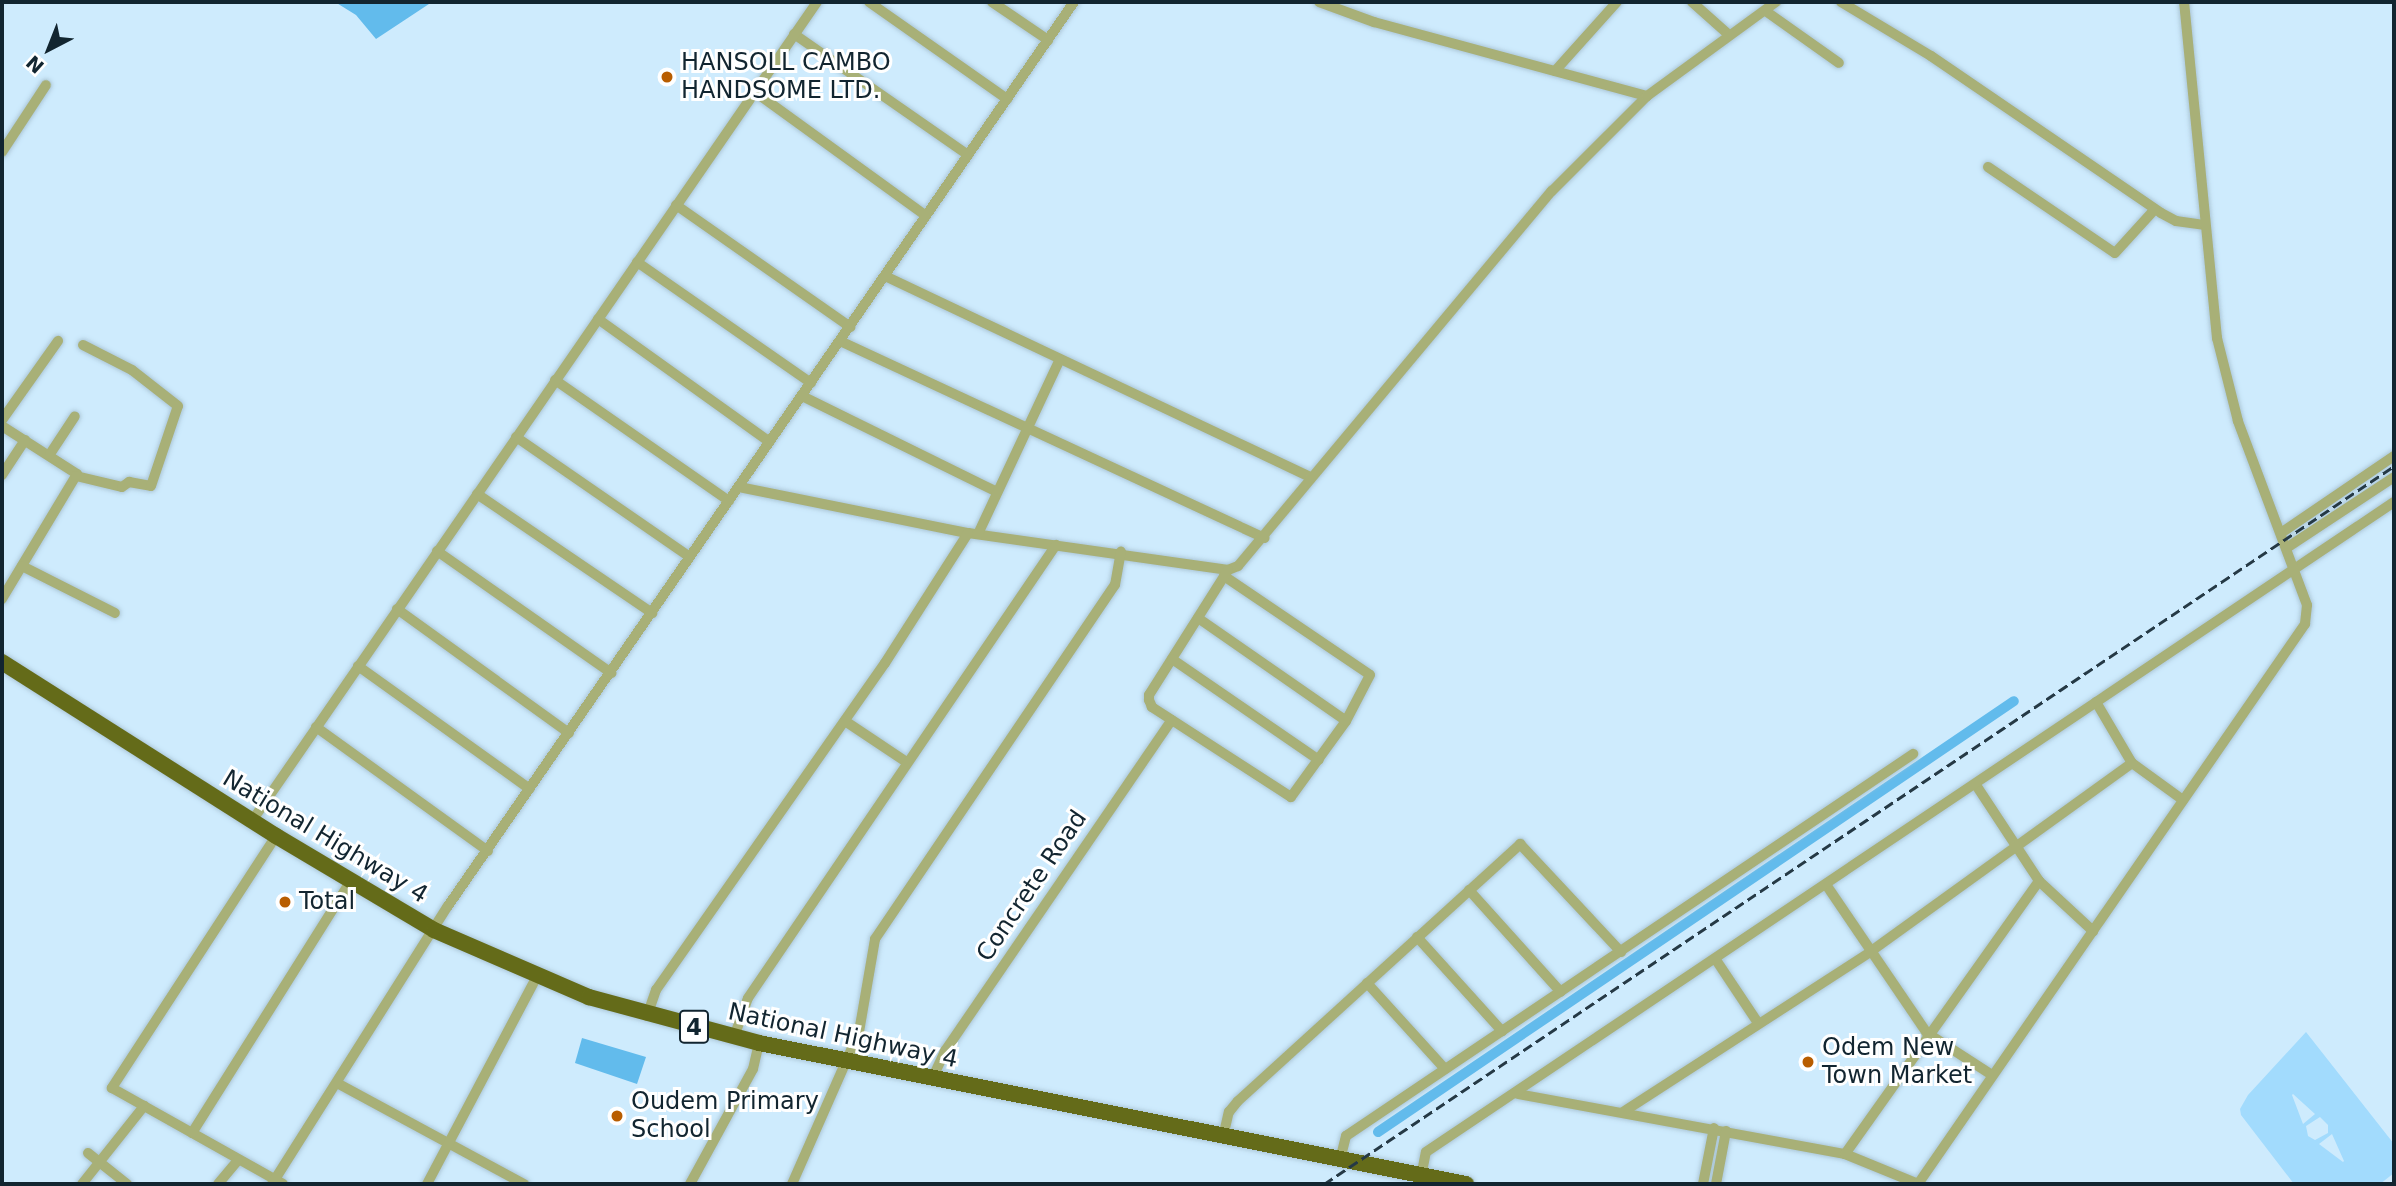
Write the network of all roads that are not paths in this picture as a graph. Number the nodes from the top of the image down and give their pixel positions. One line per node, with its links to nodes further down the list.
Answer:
1 (817, 2): 12 (street)
2 (869, 2): 20 (street)
3 (992, 2): 14 (street)
4 (1074, 2): 14 (street)
5 (1319, 2): 16 (street)
6 (1616, 2): 16 (street)
7 (1692, 2): 13 (street)
8 (1776, 2): 11 (street)
9 (1841, 2): 25 (street)
10 (2184, 2): 27 (street)
11 (1767, 12): 13 (street); 15 (street)
12 (794, 34): 18 (street); 22 (street)
13 (1729, 35): 19 (street)
14 (1048, 40): 20 (street)
15 (1839, 63)
16 (1555, 71): 19 (street)
17 (46, 85): 21 (street)
18 (755, 92): 24 (street); 26 (street)
19 (1647, 96): 51 (street)
20 (1007, 99): 22 (street)
21 (2, 152)
22 (968, 155): 26 (street)
23 (1988, 167): 25 (street)
24 (676, 205): 28 (street); 31 (street)
25 (2155, 209): 27 (street)
26 (926, 216): 29 (street)
27 (2204, 225): 57 (street)
28 (637, 262): 30 (street); 37 (street)
29 (885, 276): 31 (street); 35 (street)
30 (598, 318): 36 (street); 45 (street)
31 (850, 327): 33 (street)
32 (58, 341): 40 (street)
33 (840, 341): 37 (street); 42 (street)
34 (83, 345): 49 (street)
35 (1059, 361): 42 (street); 51 (street)
36 (555, 380): 43 (street); 55 (street)
37 (811, 383): 38 (street)
38 (802, 396): 45 (street); 53 (street)
39 (75, 416): 46 (street)
40 (2, 420)
41 (2, 426): 44 (street)
42 (1026, 430): 53 (street); 59 (street)
43 (516, 437): 54 (street); 64 (street)
44 (25, 440): 46 (street); 48 (street)
45 (770, 442): 52 (street)
46 (50, 454): 49 (street)
47 (2394, 456): 57 (street)
48 (2, 475)
49 (76, 476): 65 (street)
50 (2394, 477): 61 (street)
51 (1310, 478): 59 (street)
52 (739, 487): 55 (street); 58 (street)
53 (997, 492): 58 (street)
54 (477, 494): 62 (street); 71 (street)
55 (729, 501): 64 (street)
56 (2394, 502): 66 (street)
57 (2281, 533): 61 (street)
58 (973, 534): 60 (street); 79 (street)
59 (1264, 538): 67 (street)
60 (1056, 545): 63 (street); 85 (street)
61 (2288, 547): 66 (street)
62 (437, 551): 69 (street); 76 (street)
63 (1121, 552): 67 (street); 113 (street)
64 (690, 557): 71 (street)
65 (22, 566): 68 (street); 70 (street)
66 (2295, 569): 77 (street); 89 (street)
67 (1226, 573): 72 (street); 80 (street)
68 (2, 599)
69 (397, 609): 75 (street); 82 (street)
70 (115, 613)
71 (652, 613): 76 (street)
72 (1198, 618): 73 (street); 80 (street)
73 (1172, 659): 78 (street); 84 (street)
74 (2, 662): 90 (highway, National Highway 4 / 4)
75 (358, 666): 81 (street); 88 (street)
76 (611, 673): 82 (street)
77 (2096, 702): 86 (street); 87 (street)
78 (1172, 720): 84 (street); 116 (street, Concrete Road)
79 (845, 721): 85 (street); 107 (street)
80 (1346, 721): 84 (street)
81 (316, 727): 90 (street); 93 (street)
82 (569, 733): 88 (street)
83 (1913, 754): 101 (street)
84 (1319, 760)
85 (905, 761): 111 (street)
86 (2132, 763): 89 (street); 92 (street)
87 (1976, 785): 92 (street); 96 (street)
88 (530, 789): 93 (street)
89 (2183, 800): 99 (street)
90 (252, 821): 91 (highway, National Highway 4 / 4)
91 (276, 836): 94 (highway, National Highway 4 / 4); 119 (street)
92 (2017, 843): 95 (street); 102 (street)
93 (488, 851): 98 (street)
94 (350, 881): 98 (highway, National Highway 4 / 4); 123 (street)
95 (2039, 881): 99 (street); 110 (street)
96 (1827, 886): 102 (street); 103 (street)
97 (1469, 890): 100 (street); 101 (street); 106 (street)
98 (434, 930): 104 (highway, National Highway 4 / 4); 117 (street)
99 (2092, 931): 115 (street)
100 (1417, 937): 105 (street); 109 (street)
101 (1621, 952): 106 (street)
102 (1870, 952): 108 (street); 110 (street)
103 (1716, 960): 108 (street); 118 (street)
104 (536, 978): 107 (highway, National Highway 4 / 4); 125 (street)
105 (1367, 983): 114 (street); 124 (street)
106 (1560, 992): 109 (street)
107 (647, 1016): 111 (highway, National Highway 4 / 4)
108 (1758, 1023): 120 (street)
109 (1502, 1031): 114 (street)
110 (1927, 1033): 115 (street); 127 (street)
111 (734, 1037): 112 (highway, National Highway 4 / 4)
112 (759, 1043): 113 (highway, National Highway 4 / 4); 140 (street)
113 (848, 1060): 116 (highway, National Highway 4 / 4); 141 (street)
114 (1446, 1069): 129 (street)
115 (1993, 1075): 145 (street)
116 (932, 1079): 124 (highway, National Highway 4 / 4)
117 (337, 1083): 125 (street); 133 (street)
118 (1518, 1094): 120 (street); 132 (street)
119 (144, 1106): 123 (street); 130 (street)
120 (1623, 1112): 121 (street)
121 (1714, 1128): 122 (street); 143 (street)
122 (1726, 1130): 127 (street); 144 (street)
123 (192, 1133): 128 (street)
124 (1223, 1137): 129 (highway, National Highway 4 / 4)
125 (450, 1146): 131 (street); 137 (street)
126 (88, 1153): 130 (street)
127 (1845, 1154): 145 (street)
128 (238, 1160): 133 (street); 136 (street)
129 (1340, 1160): 132 (highway, National Highway 4 / 4)
130 (99, 1162): 134 (street); 135 (street)
131 (502, 1173): 138 (street); 139 (street)
132 (1421, 1177): 142 (highway, National Highway 4 / 4)
133 (277, 1183)
134 (82, 1184)
135 (127, 1184)
136 (218, 1184)
137 (427, 1184)
138 (496, 1184)
139 (524, 1184)
140 (691, 1184)
141 (792, 1184)
142 (1466, 1184)
143 (1703, 1184)
144 (1716, 1184)
145 (1918, 1184)

